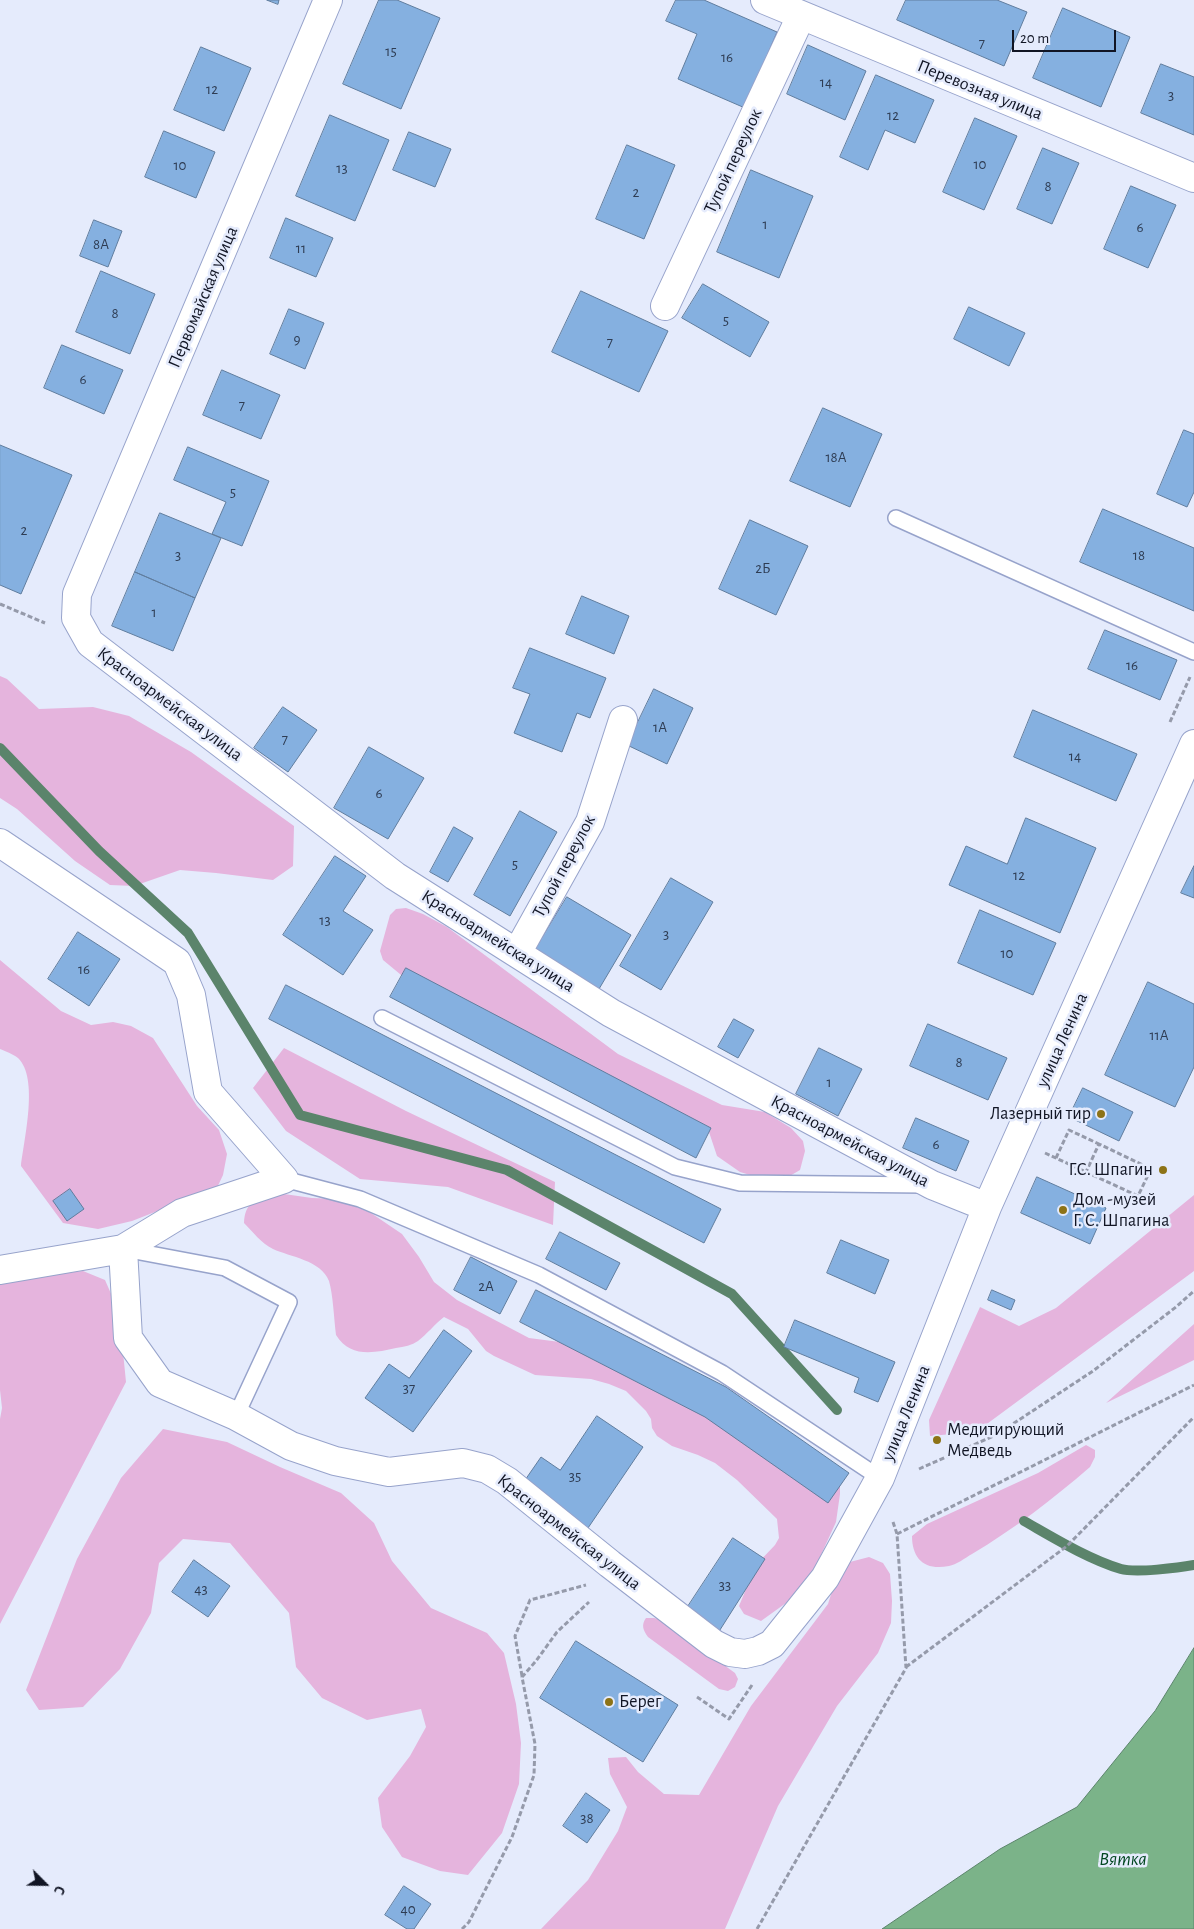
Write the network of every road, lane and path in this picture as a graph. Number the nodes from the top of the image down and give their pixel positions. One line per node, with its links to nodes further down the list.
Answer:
1 (328, 0): 7 (street, Первомайская улица)
2 (766, 0): 3 (street, Перевозная улица)
3 (801, 16): 4 (street, Перевозная улица); 5 (street, Тупой переулок)
4 (1194, 178)
5 (665, 306)
6 (896, 518): 8 (lane)
7 (78, 594): 12 (street, Красноармейская улица)
8 (1194, 652)
9 (623, 720): 12 (street, Тупой переулок)
10 (1194, 744): 14 (street, улица Ленина)
11 (0, 843): 18 (street)
12 (517, 953): 19 (street, Красноармейская улица)
13 (382, 1018): 19 (lane)
14 (1017, 1140): 16 (path); 20 (street, улица Ленина)
15 (1099, 1144): 16 (path); 17 (path); 17 (path)
16 (1056, 1158): 17 (path)
17 (1086, 1172)
18 (284, 1179): 21 (street); 28 (lane)
19 (932, 1185): 20 (street, Красноармейская улица)
20 (987, 1207): 28 (street, улица Ленина)
21 (123, 1249): 22 (street); 25 (street, Красноармейская улица); 25 (lane)
22 (0, 1270)
23 (1194, 1292): 27 (path)
24 (1194, 1385): 29 (path)
25 (236, 1416): 28 (street, Красноармейская улица)
26 (1194, 1417): 32 (path)
27 (917, 1470)
28 (880, 1478): 29 (path)
29 (897, 1534): 32 (path)
30 (594, 1583): 33 (path)
31 (589, 1602): 33 (path)
32 (906, 1668): 37 (path)
33 (522, 1677): 36 (path)
34 (747, 1692): 35 (path)
35 (697, 1697)
36 (462, 1929)
37 (757, 1929)

